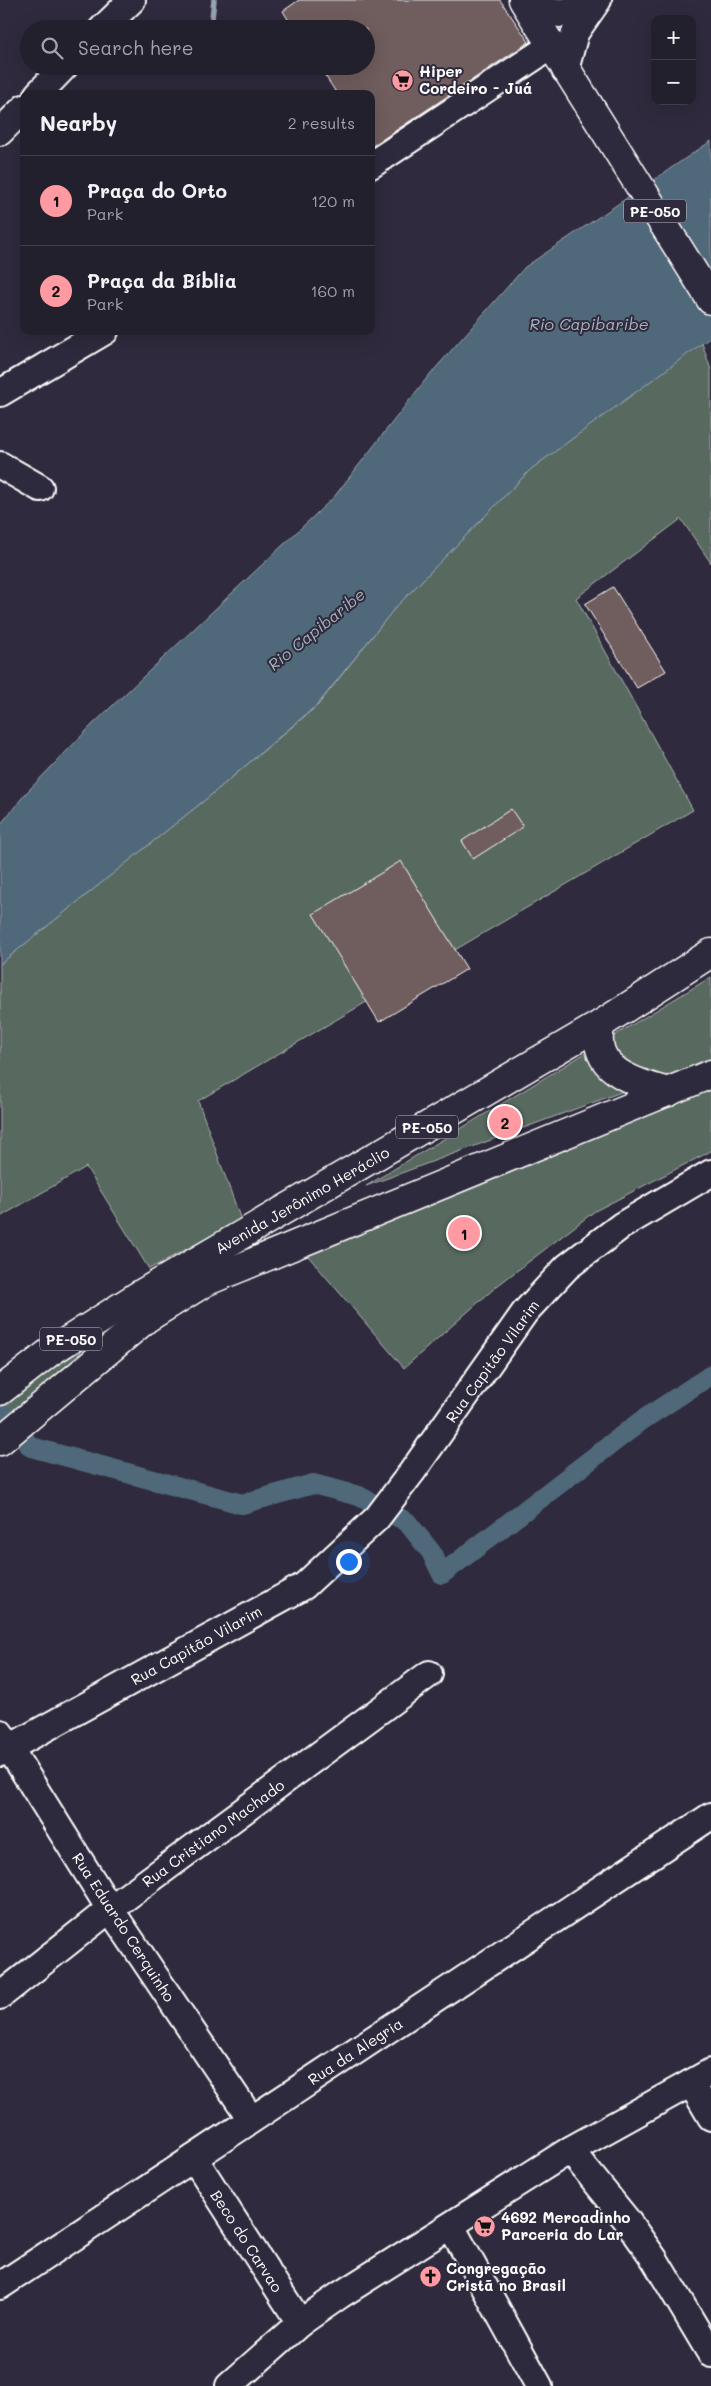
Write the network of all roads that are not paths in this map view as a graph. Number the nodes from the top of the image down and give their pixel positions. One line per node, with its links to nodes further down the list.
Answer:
1 (132, 0): 4 (street)
2 (594, 4): 3 (main road); 6 (street)
3 (526, 5): 5 (main road, PE-050)
4 (105, 16)
5 (551, 46): 6 (main road, PE-050); 9 (street)
6 (565, 70): 10 (main road, PE-050)
7 (20, 112): 8 (street)
8 (0, 132)
9 (375, 162)
10 (711, 300)
11 (98, 335): 12 (street)
12 (0, 393)
13 (0, 465): 14 (street)
14 (40, 488)
15 (711, 953): 16 (main road, Avenida Jerônimo Heráclio / PE-050)
16 (601, 1024): 18 (main road); 20 (main road, Avenida Jerônimo Heráclio / PE-050)
17 (711, 1074): 18 (main road, Avenida Jerônimo Heráclio / PE-050)
18 (669, 1092): 21 (main road, Avenida Jerônimo Heráclio / PE-050)
19 (711, 1172): 23 (street, Rua Capitão Vilarim)
20 (3, 1389)
21 (0, 1441)
22 (430, 1674): 25 (street, Rua Cristiano Machado)
23 (3, 1744): 25 (street, Rua Eduardo Cerquinho)
24 (711, 1816): 29 (street, Rua da Alegria)
25 (110, 1909): 26 (street, Rua Cristiano Machado); 29 (street, Rua Eduardo Cerquinho)
26 (0, 1996)
27 (701, 2077): 28 (street); 30 (street)
28 (711, 2117)
29 (251, 2119): 31 (street, Rua da Alegria)
30 (570, 2150): 32 (street); 35 (street)
31 (194, 2158): 33 (street, Rua da Alegria); 34 (street, Beco do Carvao)
32 (451, 2226): 34 (street); 37 (street)
33 (0, 2286)
34 (300, 2323): 36 (street)
35 (711, 2354)
36 (229, 2386)
37 (539, 2386)

